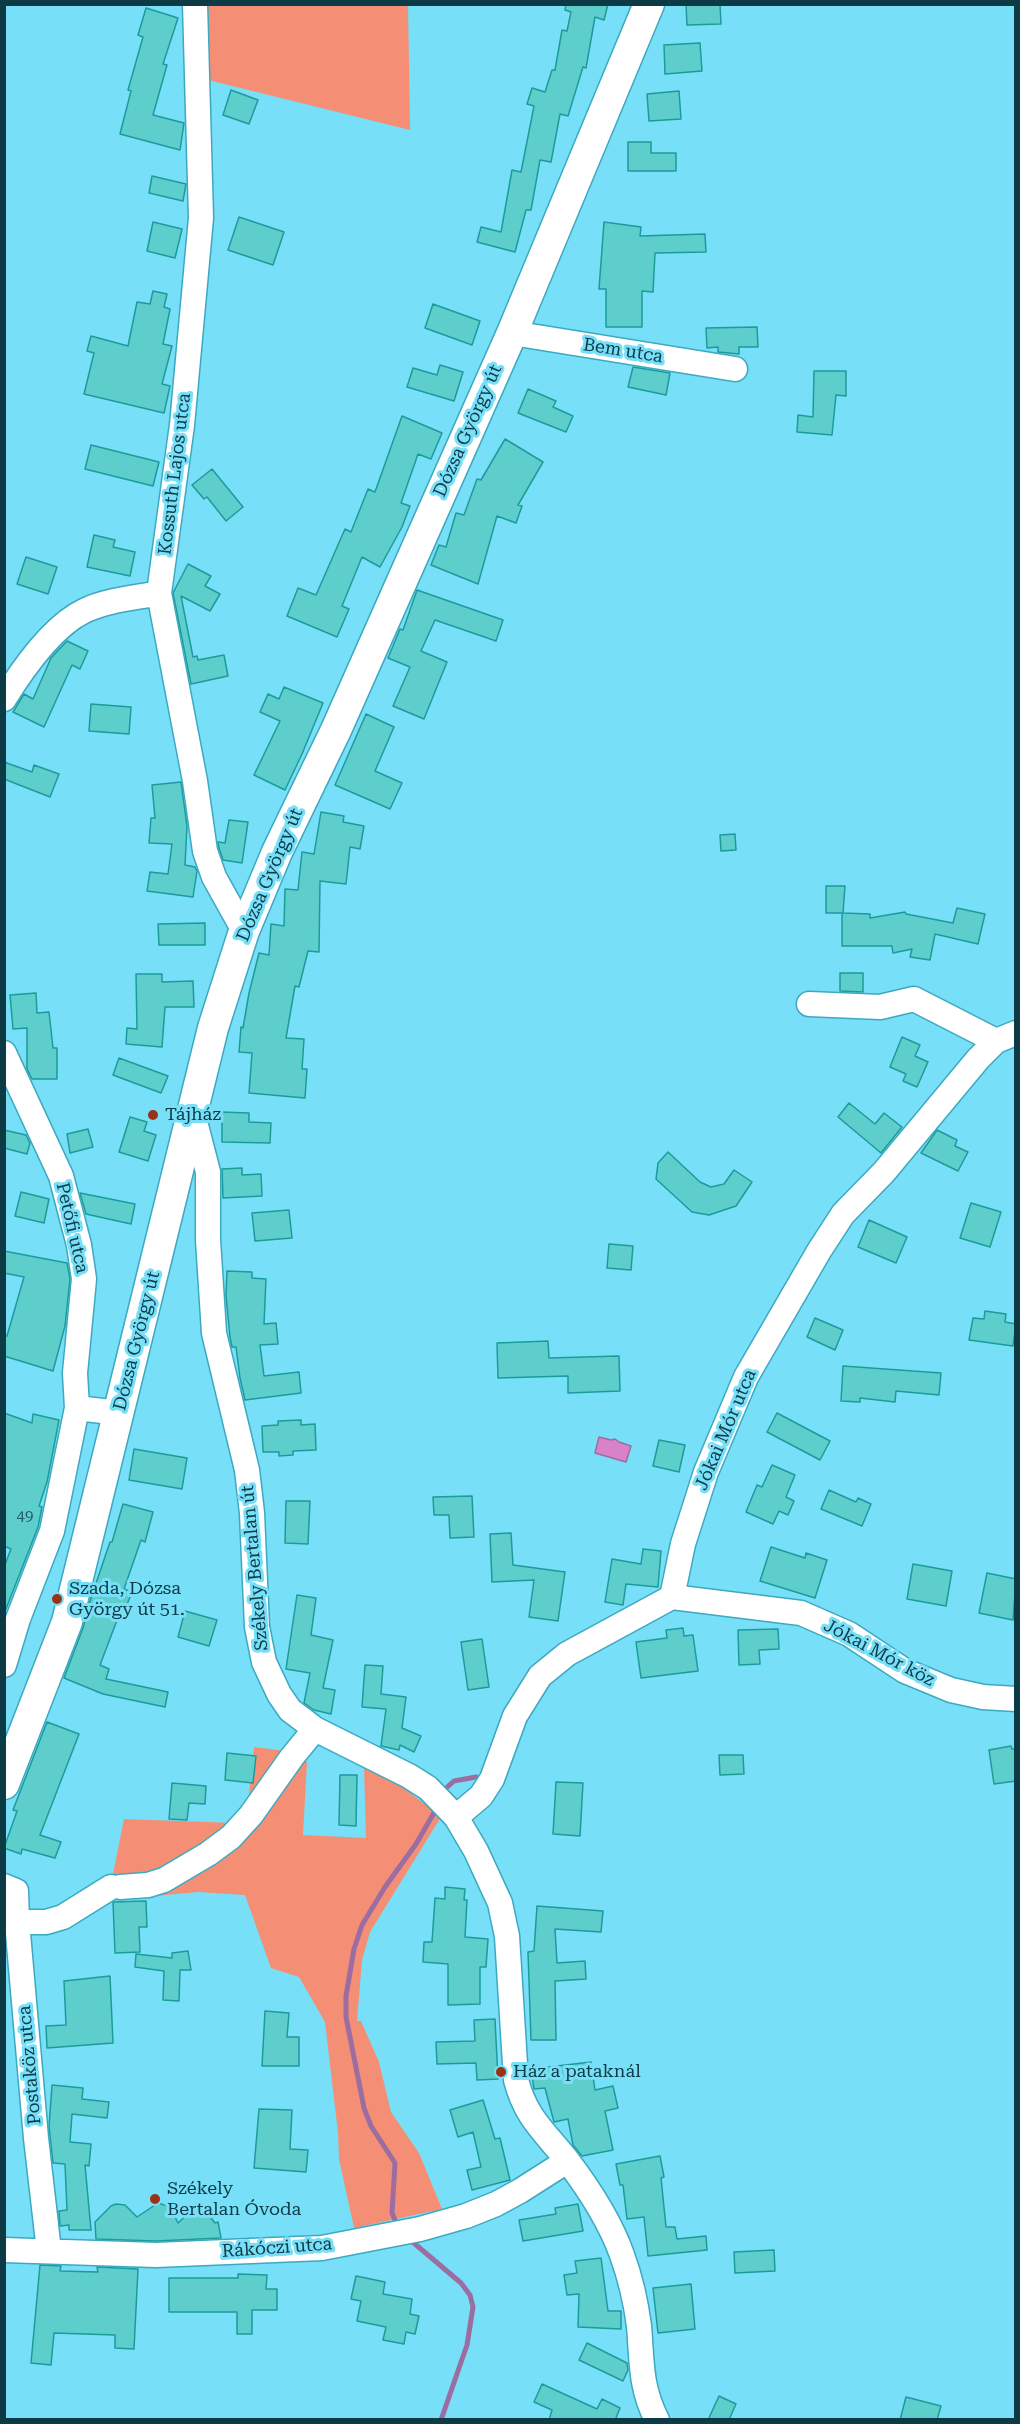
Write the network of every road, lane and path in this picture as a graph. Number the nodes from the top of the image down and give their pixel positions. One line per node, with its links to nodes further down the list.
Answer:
1 (195, 4): 5 (street, Kossuth Lajos utca)
2 (649, 4): 3 (main road, Dózsa György út)
3 (512, 333): 4 (street, Bem utca); 7 (main road, Dózsa György út)
4 (735, 369)
5 (159, 593): 6 (street); 7 (street, Kossuth Lajos utca)
6 (4, 699)
7 (244, 931): 11 (main road, Dózsa György út)
8 (809, 1004): 9 (street)
9 (1006, 1037): 14 (street, Jókai Mór utca)
10 (4, 1053): 12 (street, Petőfi utca)
11 (193, 1114): 13 (main road, Dózsa György út); 17 (street, Székely Bertalan út)
12 (77, 1408): 13 (street); 15 (street)
13 (119, 1413): 18 (main road, Dózsa György út)
14 (672, 1597): 16 (street, Jókai Mór köz); 19 (street)
15 (4, 1665)
16 (1016, 1698)
17 (315, 1730): 19 (street, Székely Bertalan út); 21 (street)
18 (4, 1784)
19 (456, 1817): 22 (street, Székely Bertalan út)
20 (4, 1886): 21 (street, Postaköz utca)
21 (18, 1932): 24 (street, Postaköz utca)
22 (567, 2160): 24 (street, Rákóczi utca); 25 (street, Székely Bertalan út)
23 (4, 2250): 24 (street, Rákóczi utca)
24 (50, 2251)
25 (657, 2420)

